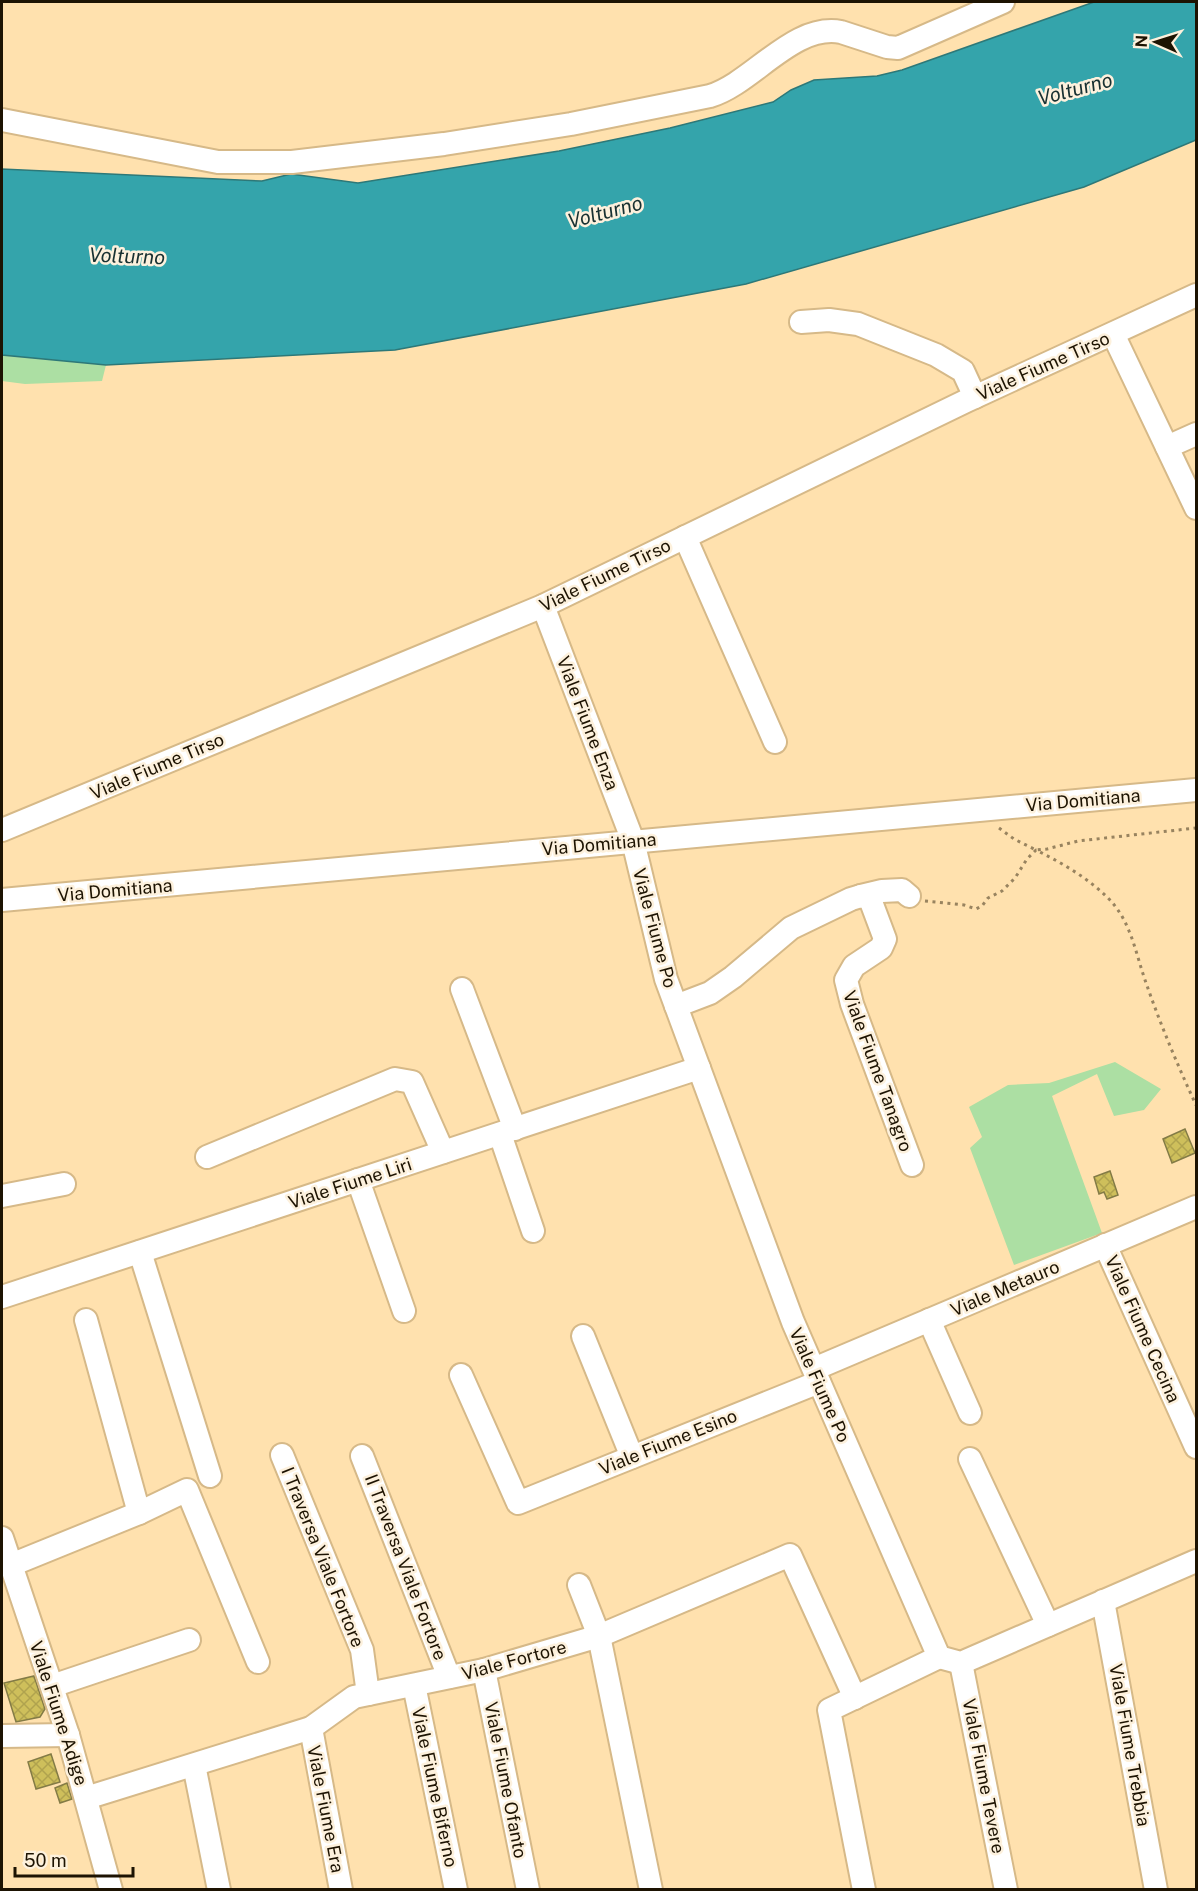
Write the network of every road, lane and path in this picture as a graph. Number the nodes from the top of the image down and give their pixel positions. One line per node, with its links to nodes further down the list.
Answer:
1 (1003, 2): 2 (street)
2 (2, 120)
3 (1197, 295): 5 (street, Viale Fiume Tirso)
4 (801, 322): 6 (street)
5 (1113, 334): 6 (street, Viale Fiume Tirso); 8 (street)
6 (975, 397): 10 (street, Viale Fiume Tirso)
7 (1197, 434): 8 (street)
8 (1167, 447): 9 (street)
9 (1194, 498)
10 (685, 537): 11 (street, Viale Fiume Tirso); 12 (street)
11 (543, 606): 16 (street, Viale Fiume Tirso); 17 (street, Viale Fiume Enza)
12 (775, 742)
13 (1197, 790): 14 (street, Via Domitiana)
14 (981, 809): 17 (street, Via Domitiana); 18 (path)
15 (1197, 828): 18 (path)
16 (2, 830)
17 (633, 841): 21 (street, Via Domitiana); 23 (street, Viale Fiume Po)
18 (1036, 850): 20 (path); 25 (path)
19 (861, 896): 20 (street); 23 (street); 29 (street, Viale Fiume Tanagro)
20 (909, 896)
21 (2, 900)
22 (462, 989): 26 (street)
23 (676, 1006): 24 (street, Viale Fiume Po)
24 (699, 1068): 26 (street, Viale Fiume Liri); 43 (street, Viale Fiume Po)
25 (1197, 1105)
26 (507, 1131): 27 (street, Viale Fiume Liri); 34 (street)
27 (442, 1152): 28 (street); 30 (street, Viale Fiume Liri)
28 (207, 1157)
29 (912, 1165)
30 (358, 1180): 36 (street, Viale Fiume Liri); 38 (street)
31 (64, 1184): 32 (street)
32 (2, 1196)
33 (1197, 1207): 35 (street, Viale Metauro)
34 (533, 1231)
35 (1105, 1245): 40 (street, Viale Metauro); 45 (street, Viale Fiume Cecina)
36 (140, 1252): 37 (street, Viale Fiume Liri); 50 (street)
37 (2, 1297)
38 (404, 1311)
39 (86, 1320): 51 (street)
40 (929, 1320): 43 (street, Viale Metauro); 44 (street)
41 (583, 1335): 48 (street)
42 (462, 1375): 48 (street, Viale Fiume Esino)
43 (816, 1375): 48 (street, Viale Fiume Esino); 60 (street, Viale Fiume Po)
44 (970, 1413)
45 (1197, 1447)
46 (282, 1455): 67 (street, I Traversa Viale Fortore)
47 (362, 1456): 64 (street, II Traversa Viale Fortore)
48 (632, 1457)
49 (970, 1459): 57 (street)
50 (210, 1476)
51 (139, 1513): 54 (street); 61 (street)
52 (2, 1538): 54 (street, Viale Fiume Adige)
53 (1197, 1561): 56 (street)
54 (11, 1565): 66 (street, Viale Fiume Adige)
55 (579, 1585): 58 (street)
56 (1103, 1601): 57 (street); 82 (street, Viale Fiume Trebbia)
57 (1048, 1625): 62 (street)
58 (599, 1636): 63 (street, Viale Fortore); 68 (street, Viale Fortore); 79 (street)
59 (189, 1640): 66 (street)
60 (939, 1657): 62 (street); 68 (street)
61 (258, 1662)
62 (961, 1663): 81 (street, Viale Fiume Tevere)
63 (484, 1671): 64 (street, Viale Fortore); 78 (street, Viale Fiume Ofanto)
64 (449, 1677): 65 (street, Viale Fortore)
65 (414, 1685): 67 (street, Viale Fortore); 77 (street, Viale Fiume Biferno)
66 (52, 1686): 70 (street, Viale Fiume Adige)
67 (368, 1694): 69 (street, Viale Fortore)
68 (855, 1698): 80 (street)
69 (311, 1728): 72 (street, Viale Fortore); 76 (street, Viale Fiume Era)
70 (68, 1735): 71 (street); 73 (street, Viale Fiume Adige)
71 (2, 1736)
72 (194, 1765): 73 (street, Viale Fortore); 75 (street)
73 (86, 1798): 74 (street, Viale Fiume Adige)
74 (111, 1890)
75 (219, 1890)
76 (341, 1890)
77 (456, 1890)
78 (528, 1890)
79 (651, 1890)
80 (864, 1890)
81 (1006, 1890)
82 (1156, 1890)

